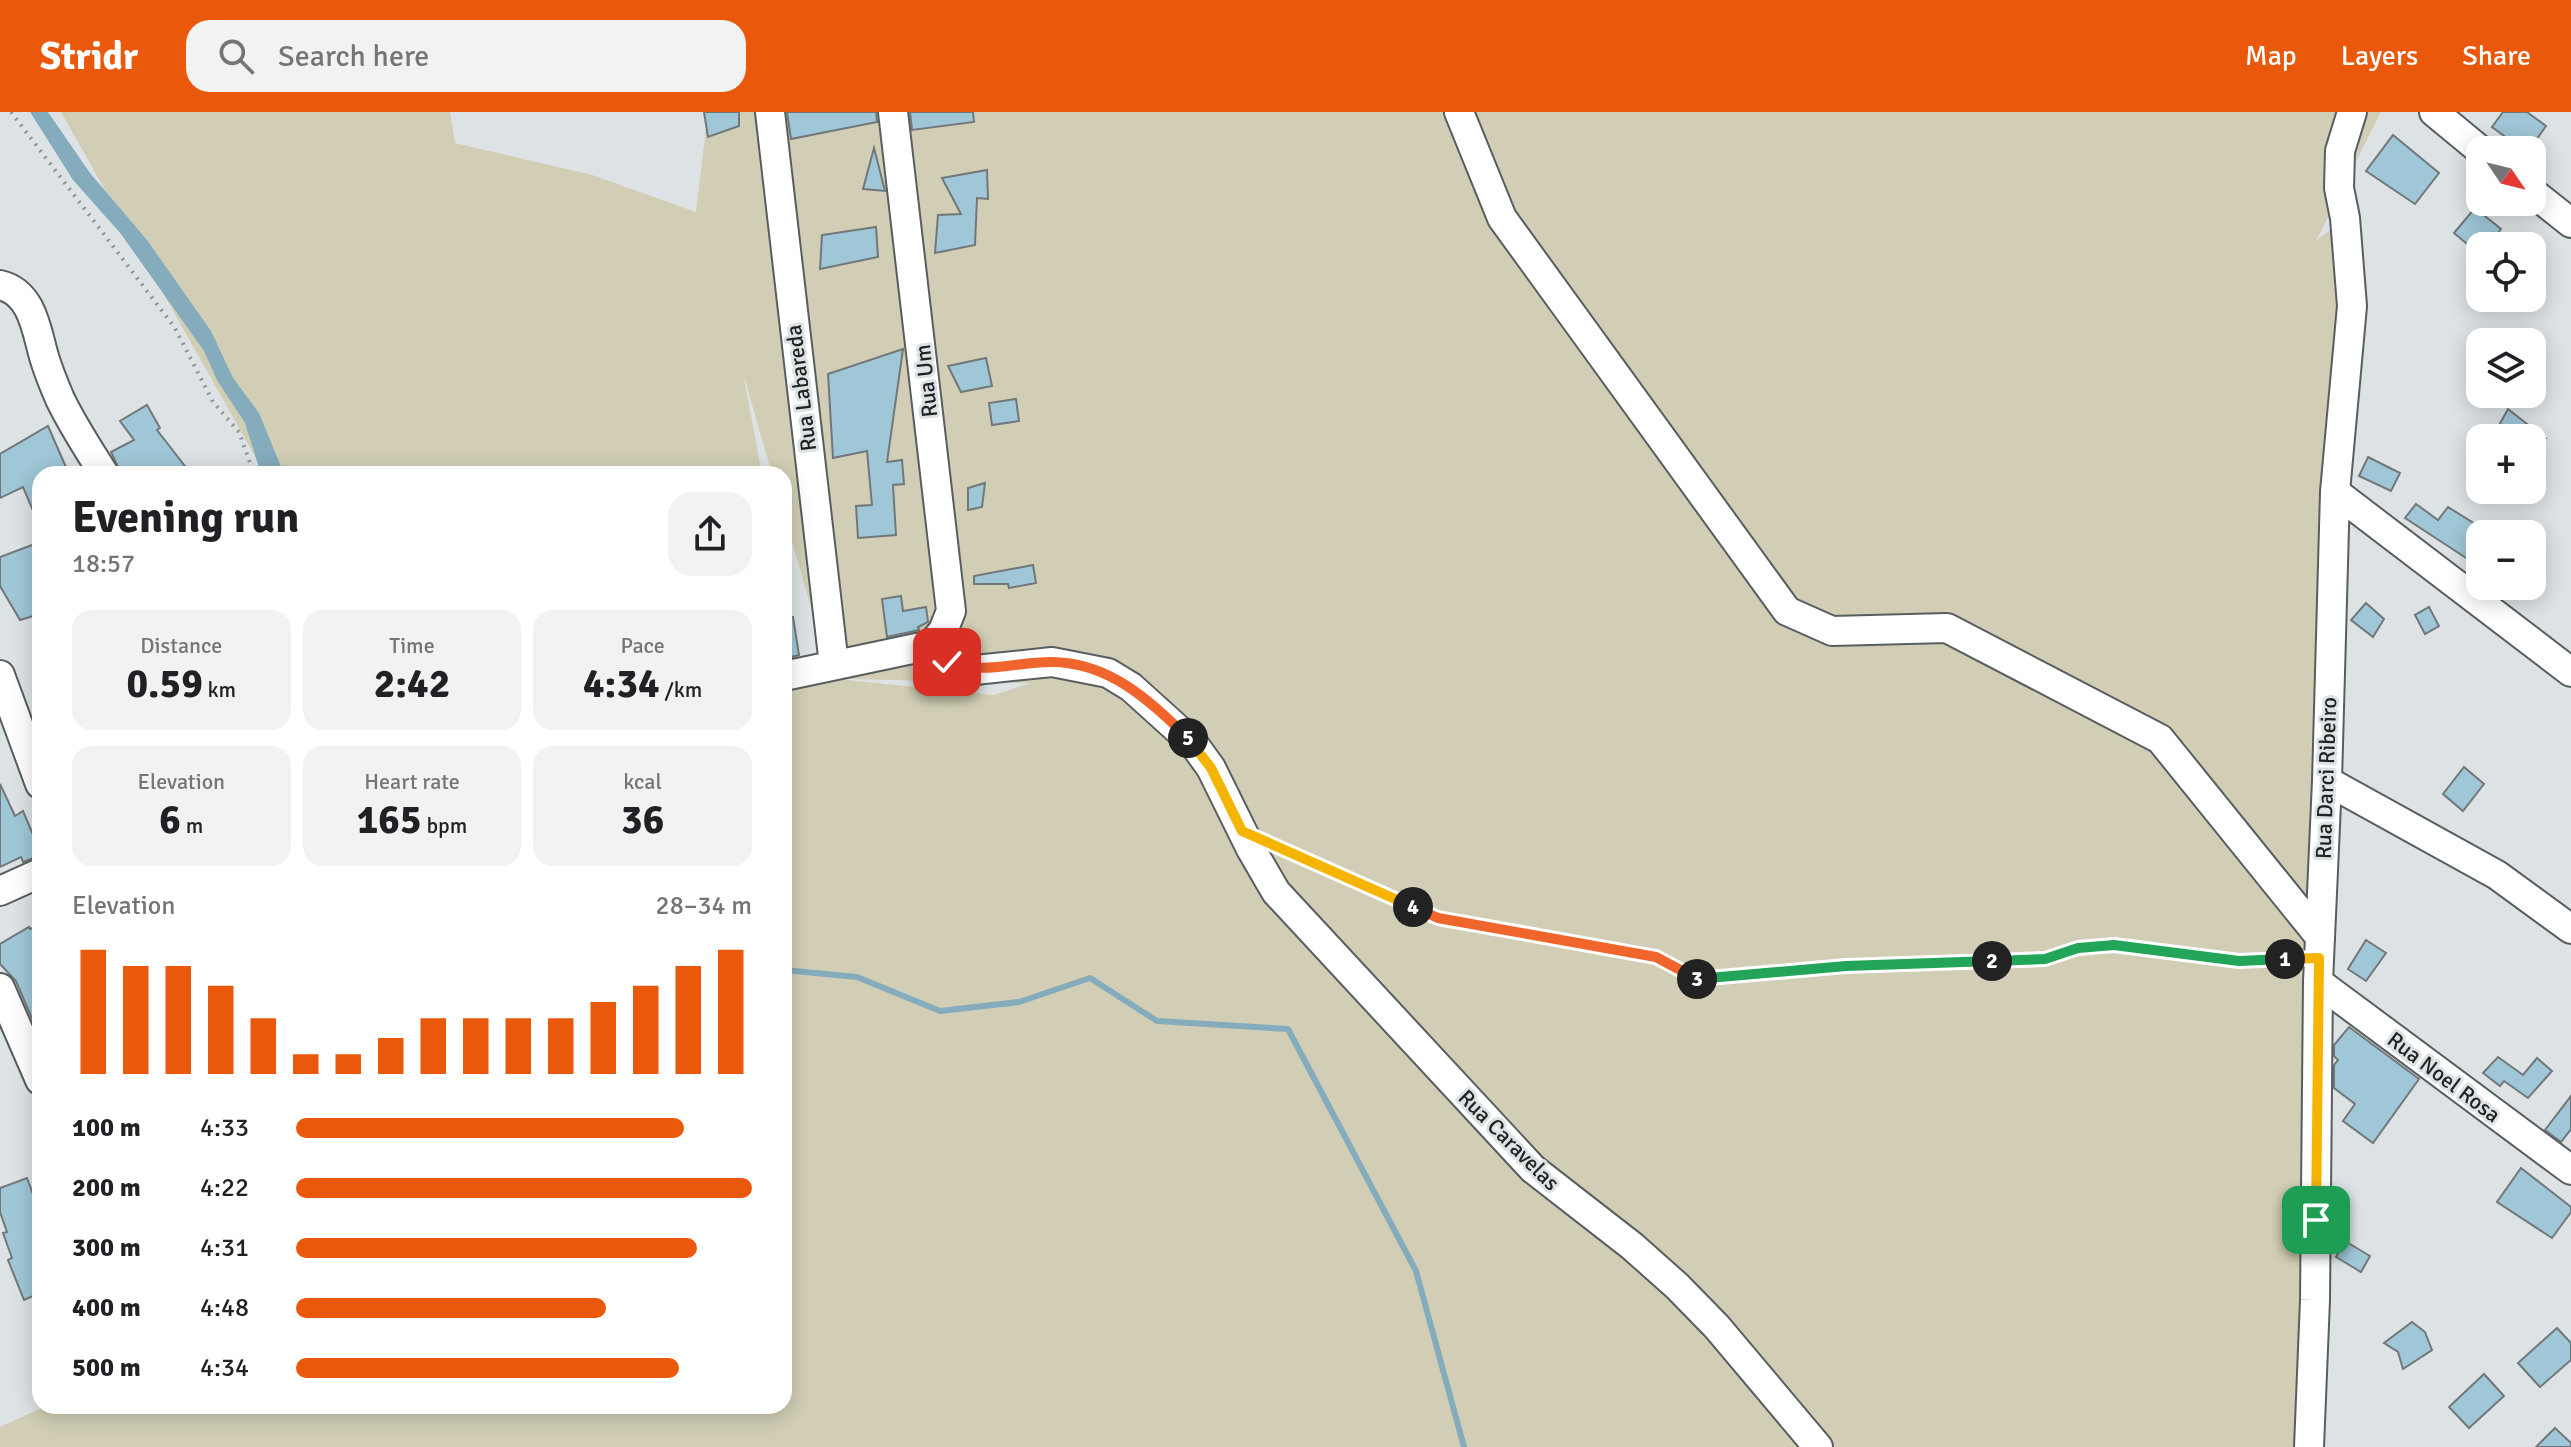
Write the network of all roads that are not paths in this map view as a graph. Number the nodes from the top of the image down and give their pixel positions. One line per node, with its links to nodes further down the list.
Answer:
1 (770, 112): 13 (street, Rua Labareda)
2 (893, 112): 12 (street, Rua Um)
3 (1459, 112): 22 (street, Rua Noel Rosa)
4 (2352, 112): 11 (street, Rua Darci Ribeiro)
5 (2434, 112): 6 (street)
6 (2466, 138)
7 (2546, 203): 8 (street)
8 (2571, 223)
9 (0, 285): 10 (street)
10 (99, 466)
11 (2335, 492): 14 (street); 18 (street, Rua Darci Ribeiro)
12 (931, 645): 13 (street); 26 (street, Rua Caravelas)
13 (834, 665): 15 (street)
14 (2571, 672)
15 (792, 674)
16 (0, 675): 17 (street)
17 (32, 762)
18 (2327, 781): 21 (street); 22 (street, Rua Darci Ribeiro)
19 (32, 877): 20 (street)
20 (0, 891)
21 (2571, 929)
22 (2319, 959): 25 (street, Rua Noel Rosa); 27 (street, Rua Darci Ribeiro)
23 (0, 988): 24 (street)
24 (32, 1062)
25 (2571, 1170)
26 (1818, 1447)
27 (2309, 1447)

